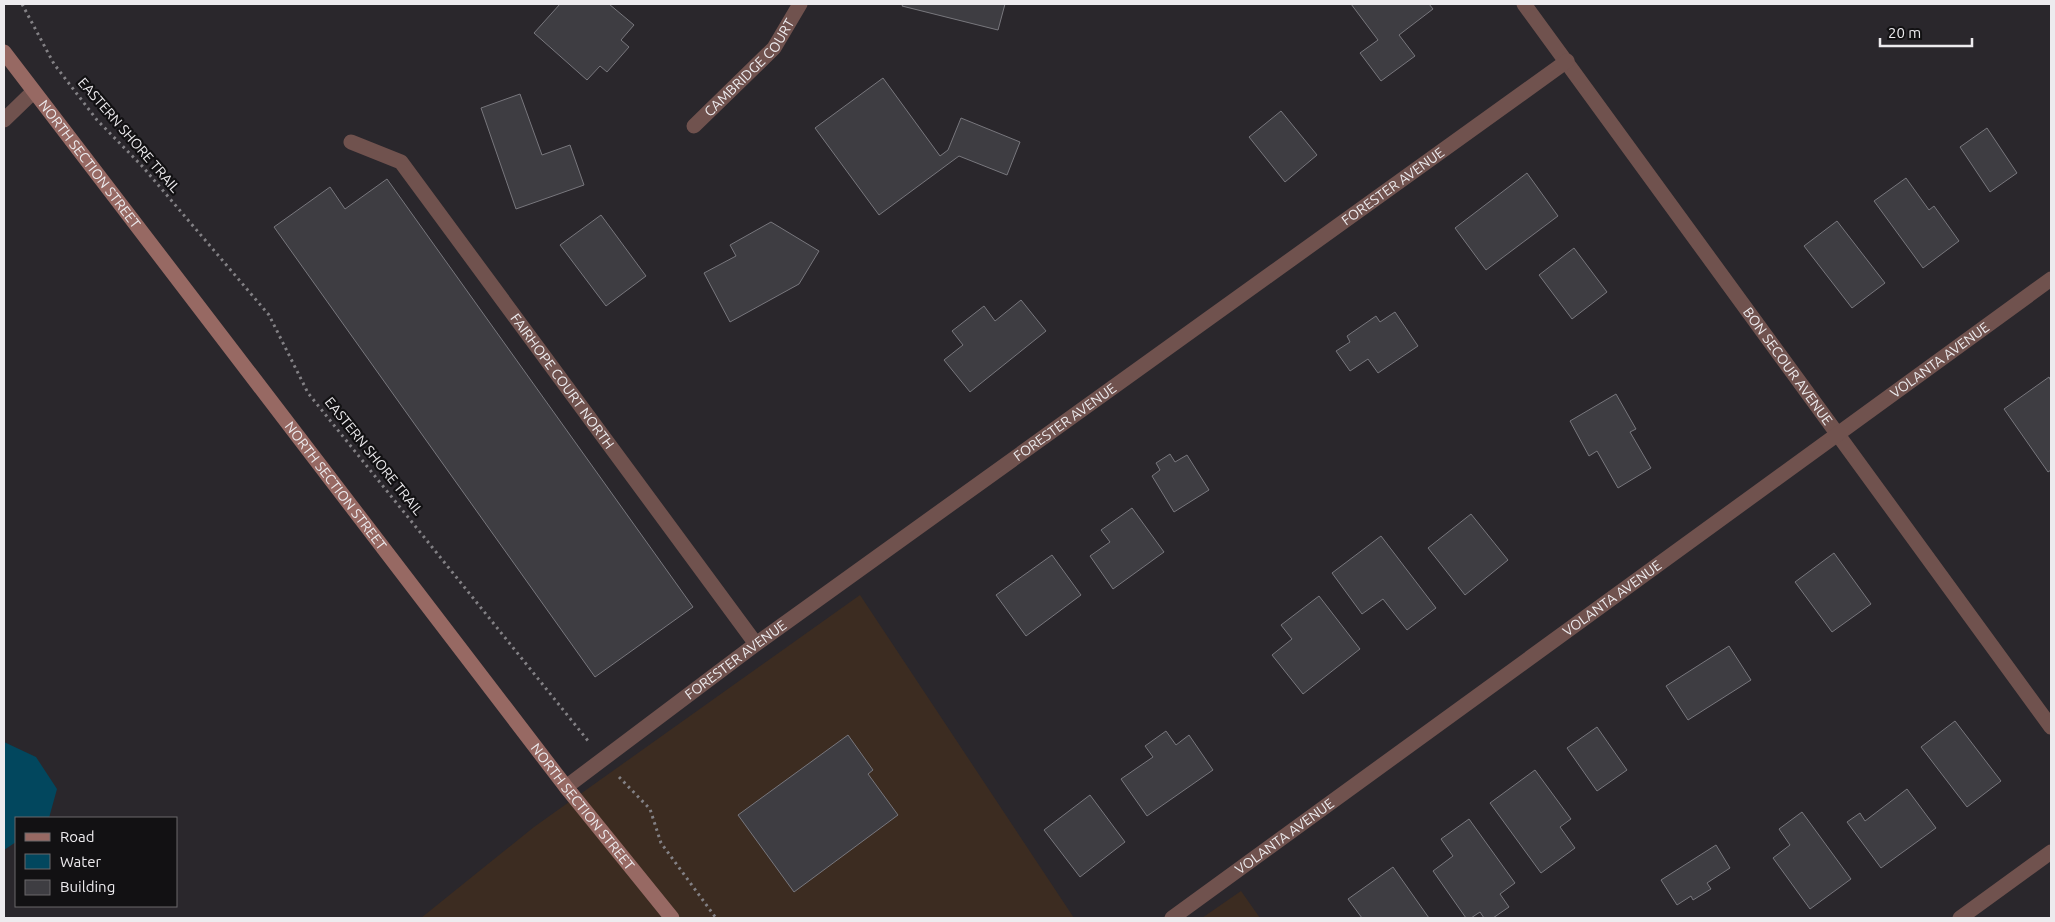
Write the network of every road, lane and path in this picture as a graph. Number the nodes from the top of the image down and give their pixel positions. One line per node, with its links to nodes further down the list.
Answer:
1 (22, 4): 14 (path, EASTERN SHORE TRAIL)
2 (800, 4): 8 (street, CAMBRIDGE COURT)
3 (1524, 4): 5 (street, BON SECOUR AVENUE)
4 (4, 52): 6 (main road, NORTH SECTION STREET)
5 (1566, 61): 11 (street, BON SECOUR AVENUE); 12 (street, FORESTER AVENUE)
6 (33, 92): 7 (street); 15 (main road, NORTH SECTION STREET)
7 (4, 120)
8 (694, 126)
9 (351, 142): 12 (street, FAIRHOPE COURT NORTH)
10 (2051, 280): 11 (street, VOLANTA AVENUE)
11 (1839, 435): 13 (street, BON SECOUR AVENUE); 19 (street, VOLANTA AVENUE)
12 (756, 644): 14 (street, FORESTER AVENUE)
13 (2051, 727)
14 (604, 760): 15 (street, FORESTER AVENUE); 18 (path, EASTERN SHORE TRAIL)
15 (566, 788): 17 (main road, NORTH SECTION STREET)
16 (2051, 852): 20 (street)
17 (672, 918)
18 (716, 918)
19 (1172, 918)
20 (1960, 918)

